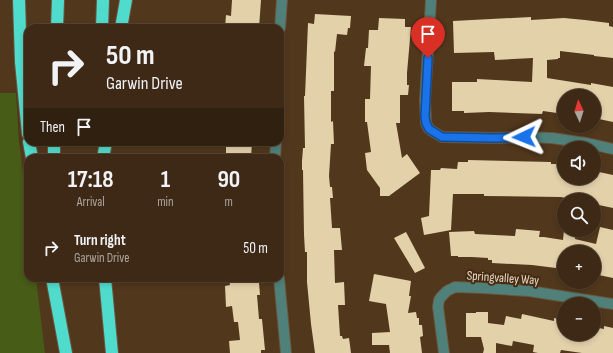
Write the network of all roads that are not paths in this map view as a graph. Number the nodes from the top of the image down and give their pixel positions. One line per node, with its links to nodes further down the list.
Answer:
1 (19, 0): 11 (highway)
2 (58, 0): 7 (highway)
3 (103, 0): 8 (highway)
4 (126, 0): 9 (highway)
5 (282, 0): 10 (street)
6 (431, 0): 12 (street)
7 (57, 24)
8 (102, 24)
9 (122, 24)
10 (280, 24)
11 (24, 93)
12 (613, 149)
13 (53, 282): 18 (highway)
14 (60, 282): 18 (highway)
15 (105, 282): 19 (highway)
16 (279, 282): 20 (street)
17 (613, 304): 21 (street, Springvalley Way)
18 (66, 353)
19 (112, 353)
20 (286, 353)
21 (444, 353)

